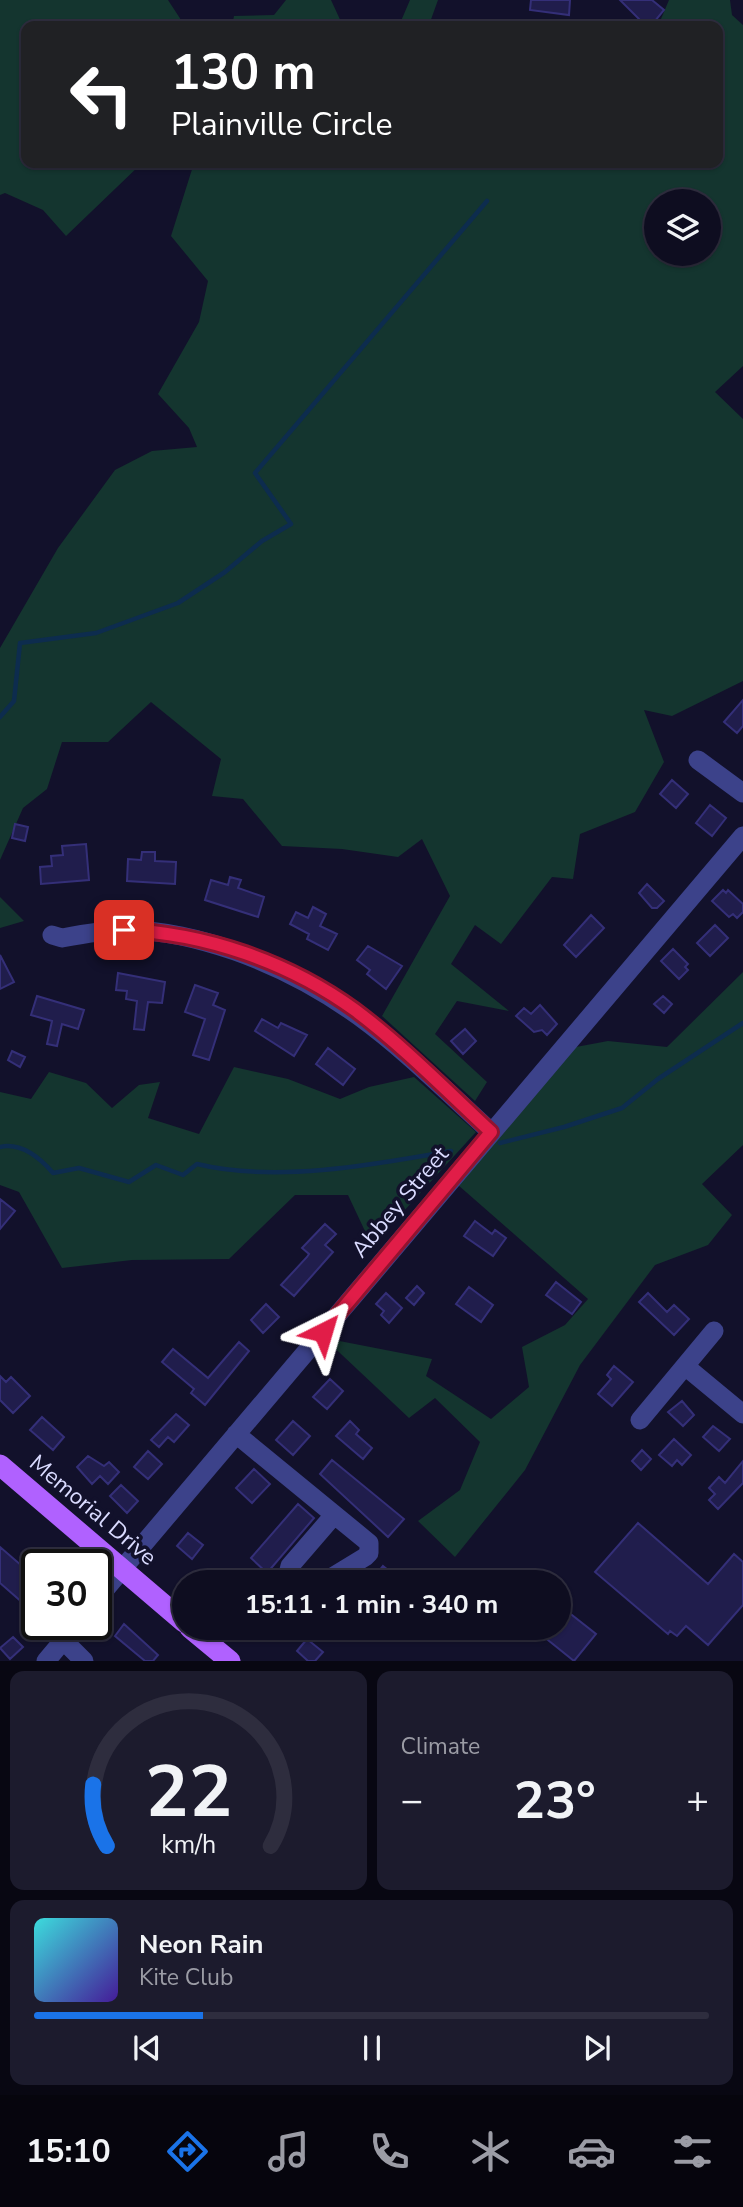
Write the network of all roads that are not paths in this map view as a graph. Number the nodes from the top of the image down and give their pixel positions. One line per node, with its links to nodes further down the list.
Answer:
1 (698, 760): 2 (street)
2 (743, 793)
3 (743, 836): 5 (street, Abbey Street)
4 (52, 935): 5 (street)
5 (491, 1132): 10 (street, Abbey Street)
6 (714, 1331): 7 (street)
7 (685, 1366): 8 (street); 9 (street)
8 (743, 1414)
9 (640, 1420)
10 (236, 1434): 12 (street); 13 (street, Abbey Street)
11 (0, 1465): 13 (main road, Memorial Drive)
12 (334, 1515): 14 (street); 15 (street)
13 (122, 1569): 16 (street, Abbey Street); 17 (main road, Memorial Drive)
14 (289, 1570)
15 (344, 1570)
16 (112, 1581)
17 (172, 1612)
18 (63, 1640): 21 (street); 22 (street)
19 (205, 1640): 20 (main road)
20 (210, 1644): 23 (main road); 24 (main road)
21 (46, 1661)
22 (84, 1661)
23 (230, 1661)
24 (244, 1661)

